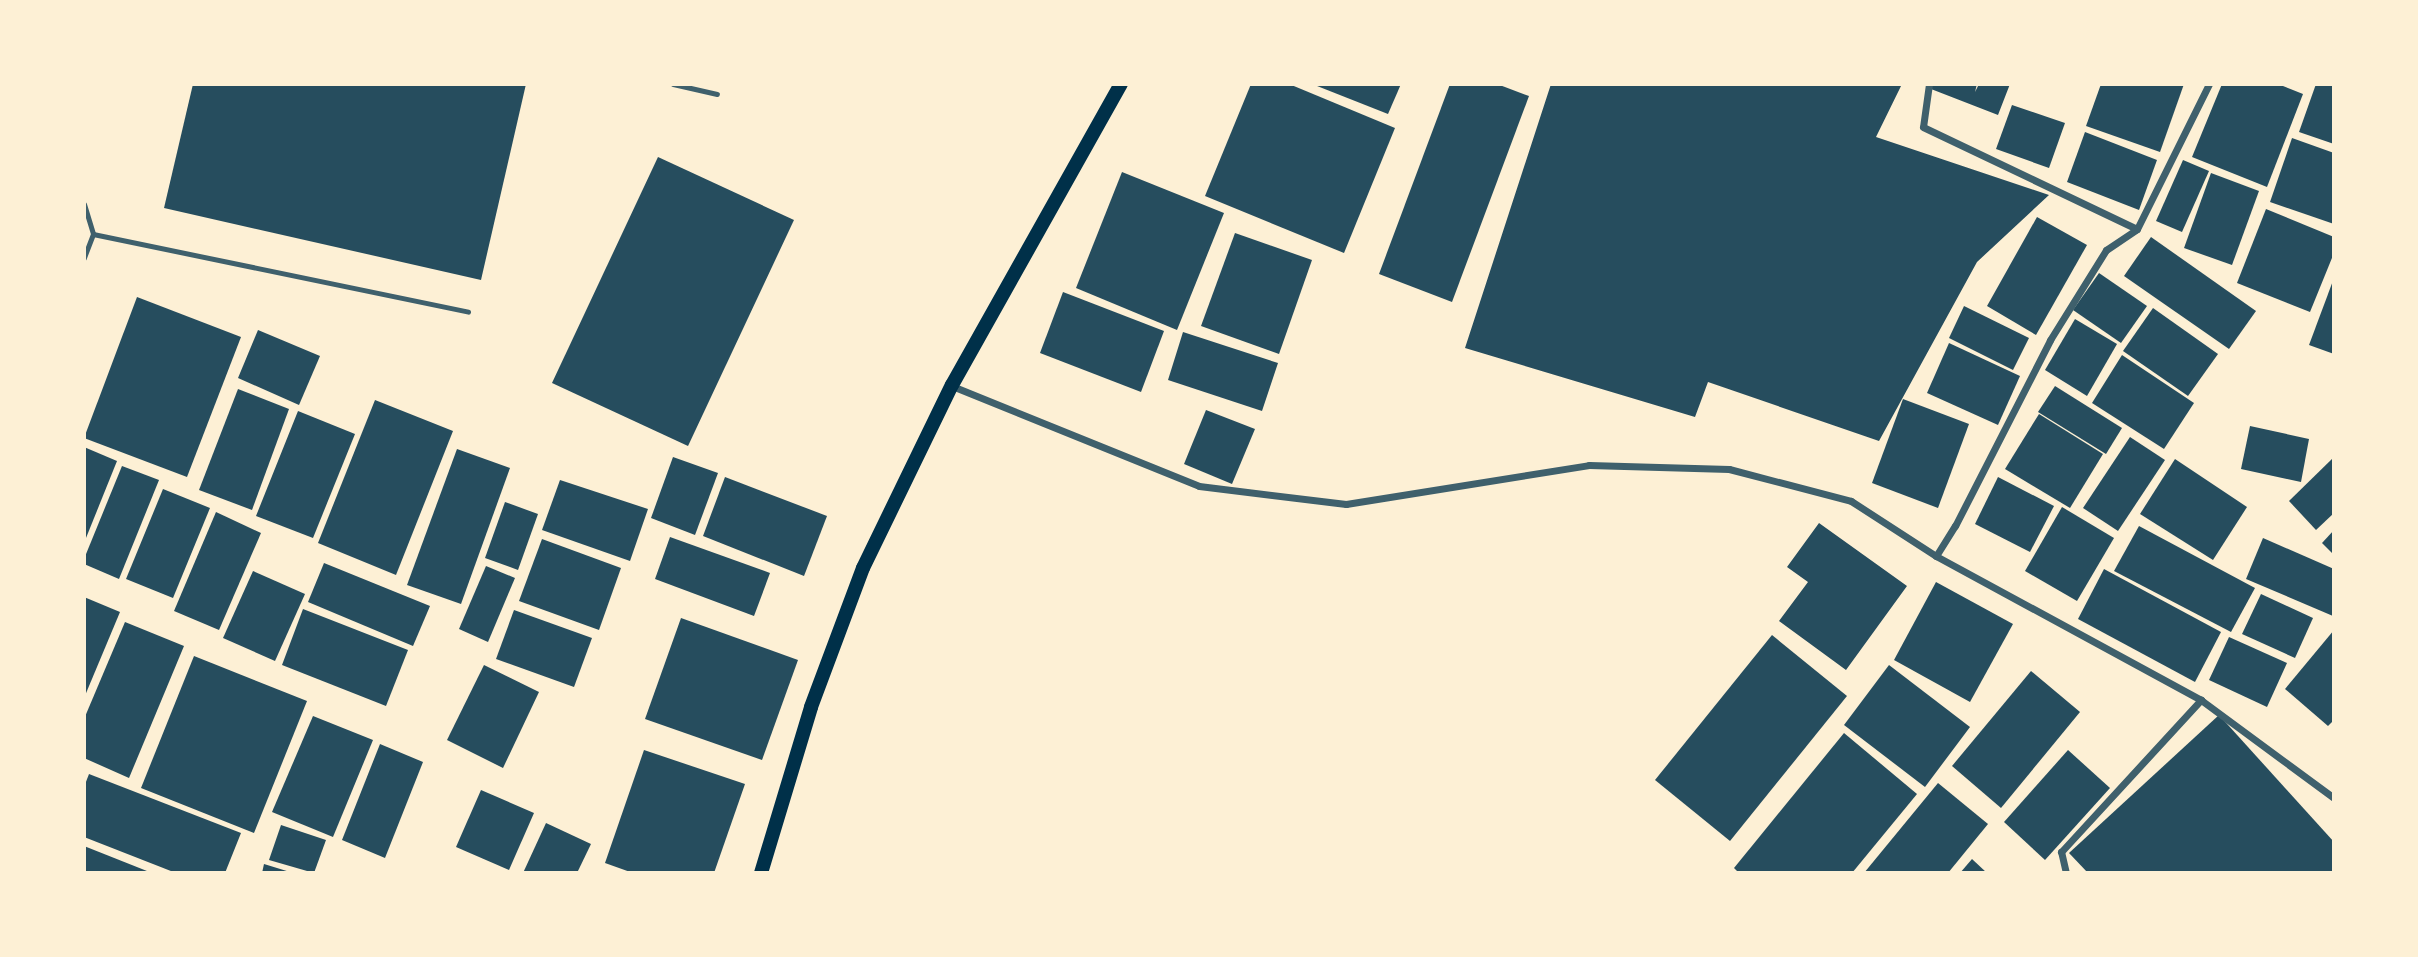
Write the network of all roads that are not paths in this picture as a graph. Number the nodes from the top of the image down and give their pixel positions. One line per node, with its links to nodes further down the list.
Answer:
1 (673, 84): 5 (lane)
2 (1121, 84): 11 (main road)
3 (1928, 84): 7 (street)
4 (2209, 84): 7 (street)
5 (717, 93)
6 (84, 204): 8 (lane)
7 (2137, 229): 12 (street)
8 (93, 234): 9 (lane); 10 (lane)
9 (84, 258)
10 (467, 312)
11 (952, 385): 12 (street); 15 (main road)
12 (1936, 556): 13 (street)
13 (2201, 700): 14 (street); 16 (street)
14 (2334, 798)
15 (761, 873)
16 (2066, 873)

